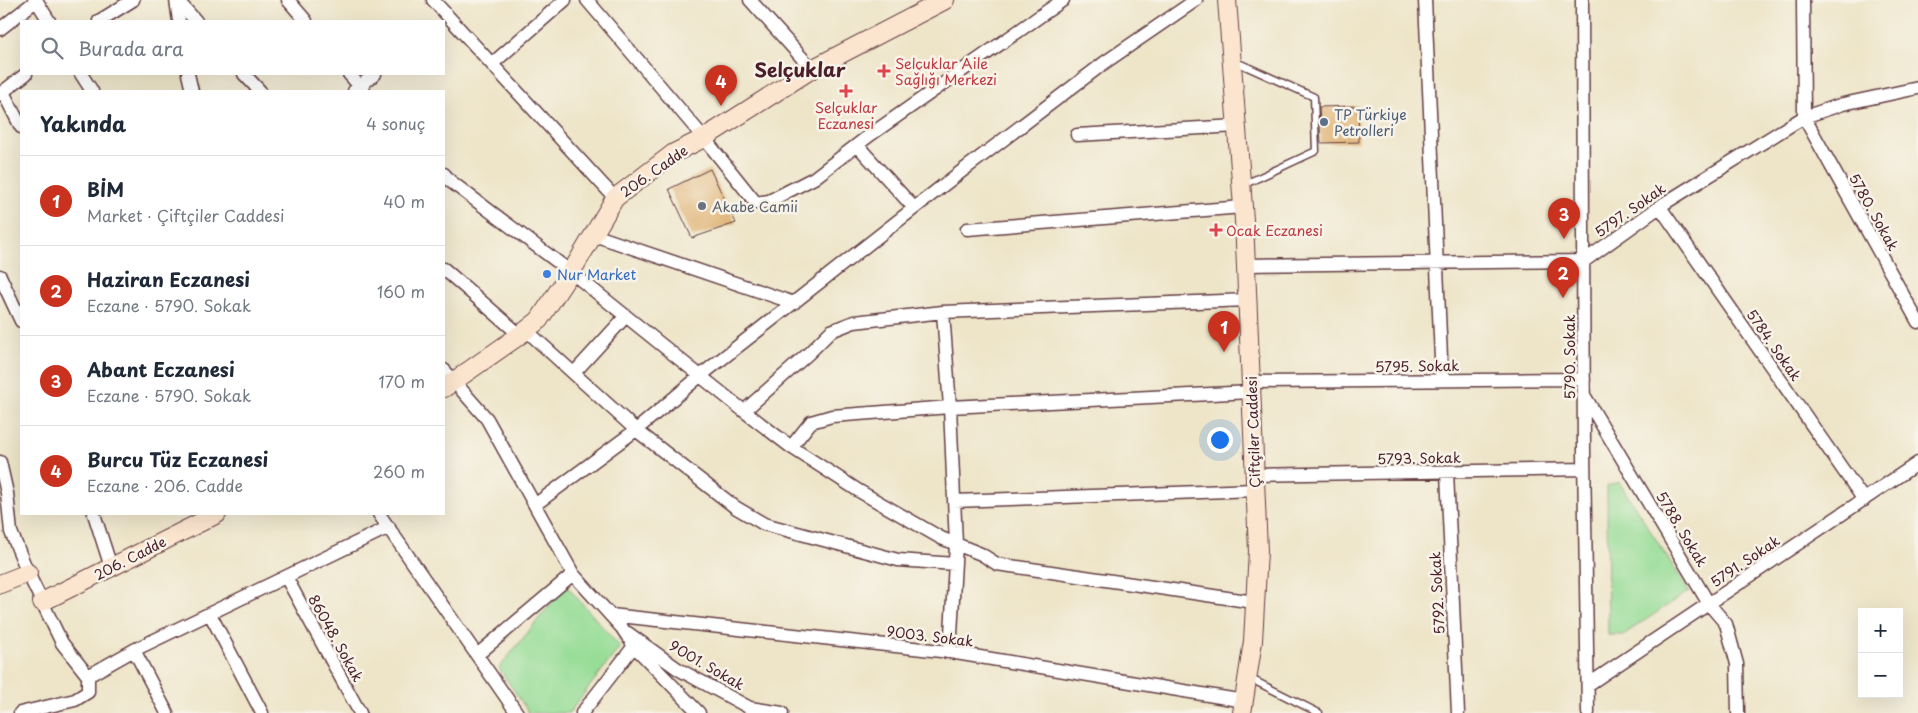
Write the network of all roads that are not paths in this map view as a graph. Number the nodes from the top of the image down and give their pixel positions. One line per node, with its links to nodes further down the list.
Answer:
1 (36, 0): 17 (street); 22 (street)
2 (133, 0): 18 (street)
3 (176, 0): 19 (street); 20 (street)
4 (288, 0): 21 (street)
5 (433, 0): 16 (street)
6 (565, 0): 24 (street)
7 (587, 0): 40 (street)
8 (750, 0): 25 (street)
9 (945, 0): 25 (street, 206. Cadde)
10 (1063, 0): 41 (street)
11 (1196, 0): 47 (street)
12 (1227, 0): 23 (street, Çiftçiler Caddesi)
13 (1425, 0): 51 (street)
14 (1582, 0): 50 (street, 5790. Sokak)
15 (1803, 0): 36 (street)
16 (444, 19): 24 (street)
17 (48, 20)
18 (101, 20)
19 (179, 20)
20 (195, 20)
21 (305, 20)
22 (0, 29)
23 (1232, 60): 38 (street, Çiftçiler Caddesi); 43 (lane)
24 (492, 64): 44 (street)
25 (812, 69): 40 (street, 206. Cadde)
26 (25, 75): 35 (street)
27 (82, 75): 33 (street)
28 (245, 75): 34 (street)
29 (350, 75): 32 (street)
30 (374, 75): 32 (street)
31 (1918, 88): 36 (street, 5797. Sokak)
32 (359, 89)
33 (91, 90)
34 (259, 90)
35 (2, 93): 37 (street)
36 (1804, 117): 46 (street, 5797. Sokak); 61 (street, 5780. Sokak)
37 (20, 125)
38 (1237, 126): 39 (street); 43 (street, Çiftçiler Caddesi)
39 (1077, 135)
40 (704, 138): 41 (street); 44 (street, 206. Cadde)
41 (857, 145): 47 (street)
42 (445, 175): 54 (street)
43 (1242, 185): 45 (street, Çiftçiler Caddesi)
44 (616, 198): 49 (street, 206. Cadde)
45 (1243, 207): 48 (street); 52 (street, Çiftçiler Caddesi)
46 (1660, 207): 50 (street, 5797. Sokak); 80 (street, 5784. Sokak)
47 (914, 208): 57 (street)
48 (967, 229)
49 (594, 235): 54 (street, 206. Cadde); 57 (street)
50 (1584, 261): 51 (street); 65 (street, 5790. Sokak)
51 (1437, 263): 52 (street); 67 (street)
52 (1246, 265): 56 (street, Çiftçiler Caddesi)
53 (445, 270): 62 (street)
54 (571, 272): 59 (street); 62 (street, 206. Cadde)
55 (0, 276): 60 (street)
56 (1248, 300): 58 (street); 68 (street, Çiftçiler Caddesi)
57 (794, 303): 64 (street)
58 (943, 312): 70 (street); 71 (street)
59 (626, 316): 63 (street); 64 (street)
60 (20, 319)
61 (1918, 322)
62 (523, 332): 63 (street); 66 (street, 206. Cadde)
63 (574, 373): 72 (street)
64 (700, 376): 71 (street); 72 (street)
65 (1584, 379): 67 (street, 5795. Sokak); 69 (street, 5790. Sokak)
66 (447, 380): 82 (street)
67 (1442, 380): 68 (street, 5795. Sokak)
68 (1251, 387): 70 (street, 5795. Sokak); 79 (street, Çiftçiler Caddesi)
69 (1584, 395): 76 (street, 5790. Sokak); 96 (street, 5788. Sokak)
70 (950, 407): 73 (street, 5795. Sokak); 81 (street)
71 (744, 412): 73 (street)
72 (636, 430): 82 (street); 88 (street)
73 (791, 447): 87 (street)
74 (0, 462): 78 (street)
75 (1918, 463): 80 (street, 5791. Sokak)
76 (1584, 469): 77 (street, 5793. Sokak); 106 (street, 5790. Sokak)
77 (1447, 473): 79 (street, 5793. Sokak); 117 (street, 5792. Sokak)
78 (2, 478): 90 (street)
79 (1255, 482): 81 (street, 5793. Sokak); 95 (street, Çiftçiler Caddesi)
80 (1864, 500): 96 (street, 5791. Sokak)
81 (954, 501): 87 (street)
82 (536, 504): 91 (street)
83 (94, 515): 89 (street)
84 (380, 515): 86 (street)
85 (207, 516): 89 (street, 206. Cadde)
86 (389, 527): 92 (street); 103 (street)
87 (956, 544): 88 (street); 95 (street)
88 (955, 564): 102 (street)
89 (111, 567): 94 (street, 206. Cadde)
90 (28, 573): 93 (street); 94 (street)
91 (573, 574): 98 (street); 103 (street)
92 (286, 577): 97 (street); 111 (street, 86048. Sokak)
93 (0, 584)
94 (42, 602): 104 (street)
95 (1254, 602): 105 (street, Çiftçiler Caddesi)
96 (1709, 604): 106 (street, 5791. Sokak); 119 (street, 5788. Sokak)
97 (210, 614): 101 (street); 110 (street)
98 (610, 615): 99 (street); 102 (street, 9003. Sokak)
99 (622, 628): 100 (street); 115 (street, 9001. Sokak)
100 (634, 646): 113 (street); 114 (street)
101 (134, 650): 104 (street); 109 (street)
102 (950, 652): 107 (street, 9003. Sokak)
103 (476, 655): 112 (street)
104 (88, 676): 108 (street)
105 (1248, 677): 107 (street, Çiftçiler Caddesi); 116 (lane)
106 (1589, 684): 118 (street, 5790. Sokak)
107 (1243, 707)
108 (20, 713)
109 (167, 713)
110 (262, 713)
111 (360, 713)
112 (516, 713)
113 (582, 713)
114 (699, 713)
115 (782, 713)
116 (1319, 713)
117 (1458, 713)
118 (1588, 713)
119 (1738, 713)

